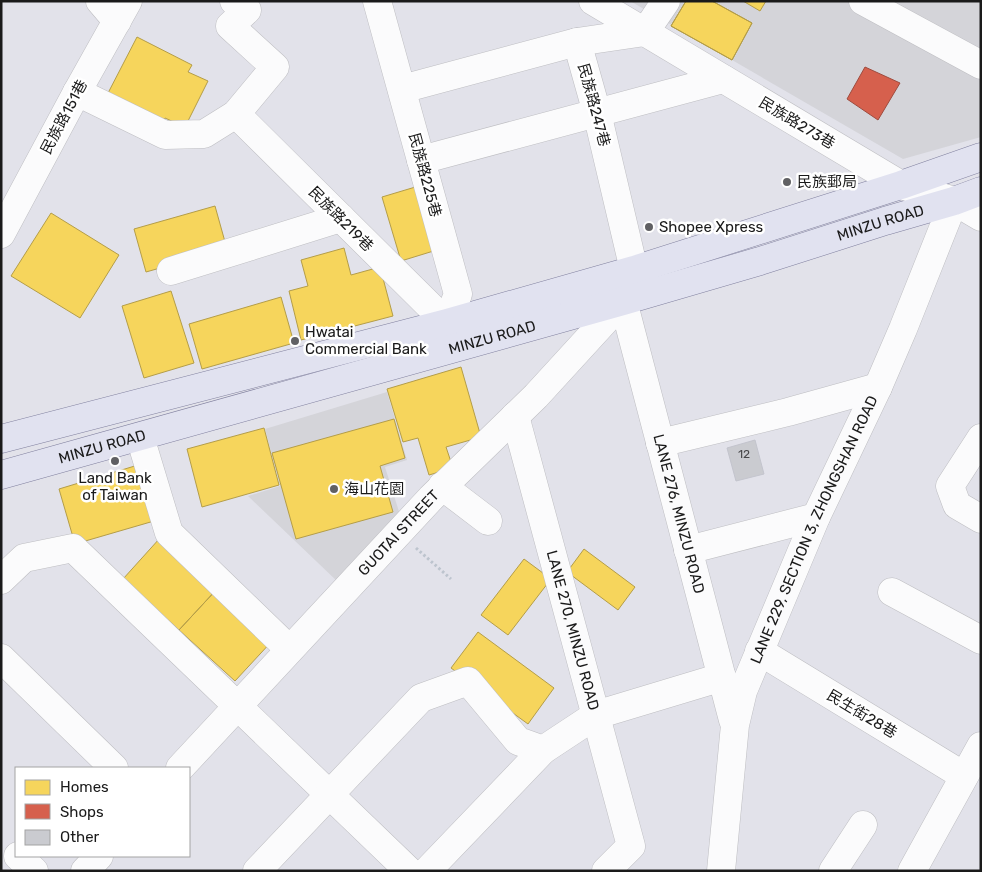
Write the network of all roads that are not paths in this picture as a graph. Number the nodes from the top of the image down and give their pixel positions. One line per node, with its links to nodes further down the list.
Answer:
1 (377, 1): 11 (street, 民族路225巷)
2 (593, 1): 7 (street, 民族路273巷)
3 (666, 1): 7 (street)
4 (863, 1): 9 (street)
5 (115, 8): 12 (street, 民族路151巷)
6 (232, 14): 14 (street)
7 (645, 32): 8 (street, 民族路247巷); 10 (street, 民族路273巷)
8 (577, 42): 11 (street); 13 (street, 民族路247巷)
9 (981, 65)
10 (723, 79): 13 (street); 17 (street, 民族路273巷)
11 (402, 89): 16 (street, 民族路225巷)
12 (77, 92): 14 (street); 22 (street, 民族路151巷)
13 (597, 112): 16 (street); 23 (street, 民族路247巷)
14 (236, 114): 21 (street, 民族路219巷)
15 (980, 156): 17 (main road, MINZU ROAD)
16 (421, 160): 26 (street, 民族路225巷)
17 (902, 185): 19 (street, 民族路273巷); 23 (main road, MINZU ROAD)
18 (981, 191): 19 (main road, MINZU ROAD)
19 (954, 201): 20 (street, 民族路273巷); 25 (main road, MINZU ROAD); 27 (street, LANE 229, SECTION 3, ZHONGSHAN ROAD)
20 (981, 217)
21 (341, 218): 24 (street); 26 (street, 民族路219巷)
22 (1, 234)
23 (634, 270): 26 (main road, MINZU ROAD)
24 (170, 271)
25 (623, 301): 26 (main road, MINZU ROAD); 28 (street, GUOTAI STREET); 32 (street, LANE 276, MINZU ROAD)
26 (450, 336): 29 (main road, MINZU ROAD); 31 (main road, MINZU ROAD)
27 (878, 388): 32 (street); 35 (street, LANE 229, SECTION 3, ZHONGSHAN ROAD)
28 (515, 416): 34 (street, GUOTAI STREET); 47 (street, LANE 270, MINZU ROAD)
29 (140, 437): 33 (main road, MINZU ROAD); 42 (street)
30 (981, 438): 36 (street)
31 (1, 439)
32 (660, 443): 38 (street, LANE 276, MINZU ROAD)
33 (1, 475)
34 (442, 486): 37 (street); 42 (street, GUOTAI STREET)
35 (816, 517): 38 (street); 43 (street, LANE 229, SECTION 3, ZHONGSHAN ROAD)
36 (981, 519)
37 (488, 521)
38 (688, 550): 45 (street, LANE 276, MINZU ROAD)
39 (1, 580): 46 (street)
40 (892, 592): 41 (street)
41 (981, 640)
42 (289, 649): 46 (street, GUOTAI STREET)
43 (759, 651): 48 (street, LANE 229, SECTION 3, ZHONGSHAN ROAD); 53 (street, 民生街28巷)
44 (1, 658): 51 (street)
45 (722, 677): 47 (street); 48 (street, LANE 276, MINZU ROAD)
46 (237, 706): 52 (street, GUOTAI STREET); 54 (street)
47 (596, 716): 50 (street); 65 (street, LANE 270, MINZU ROAD)
48 (735, 726): 66 (street, LANE 229, SECTION 3, ZHONGSHAN ROAD)
49 (981, 746): 53 (street)
50 (543, 750): 54 (street); 64 (street)
51 (113, 767)
52 (181, 767)
53 (964, 776): 68 (street)
54 (330, 795): 62 (street); 63 (street)
55 (863, 825): 67 (street)
56 (1, 840): 57 (street)
57 (15, 853)
58 (19, 857): 60 (street)
59 (97, 857): 61 (street)
60 (34, 871)
61 (85, 871)
62 (257, 871)
63 (409, 871)
64 (427, 871)
65 (606, 871)
66 (721, 871)
67 (833, 871)
68 (912, 871)

